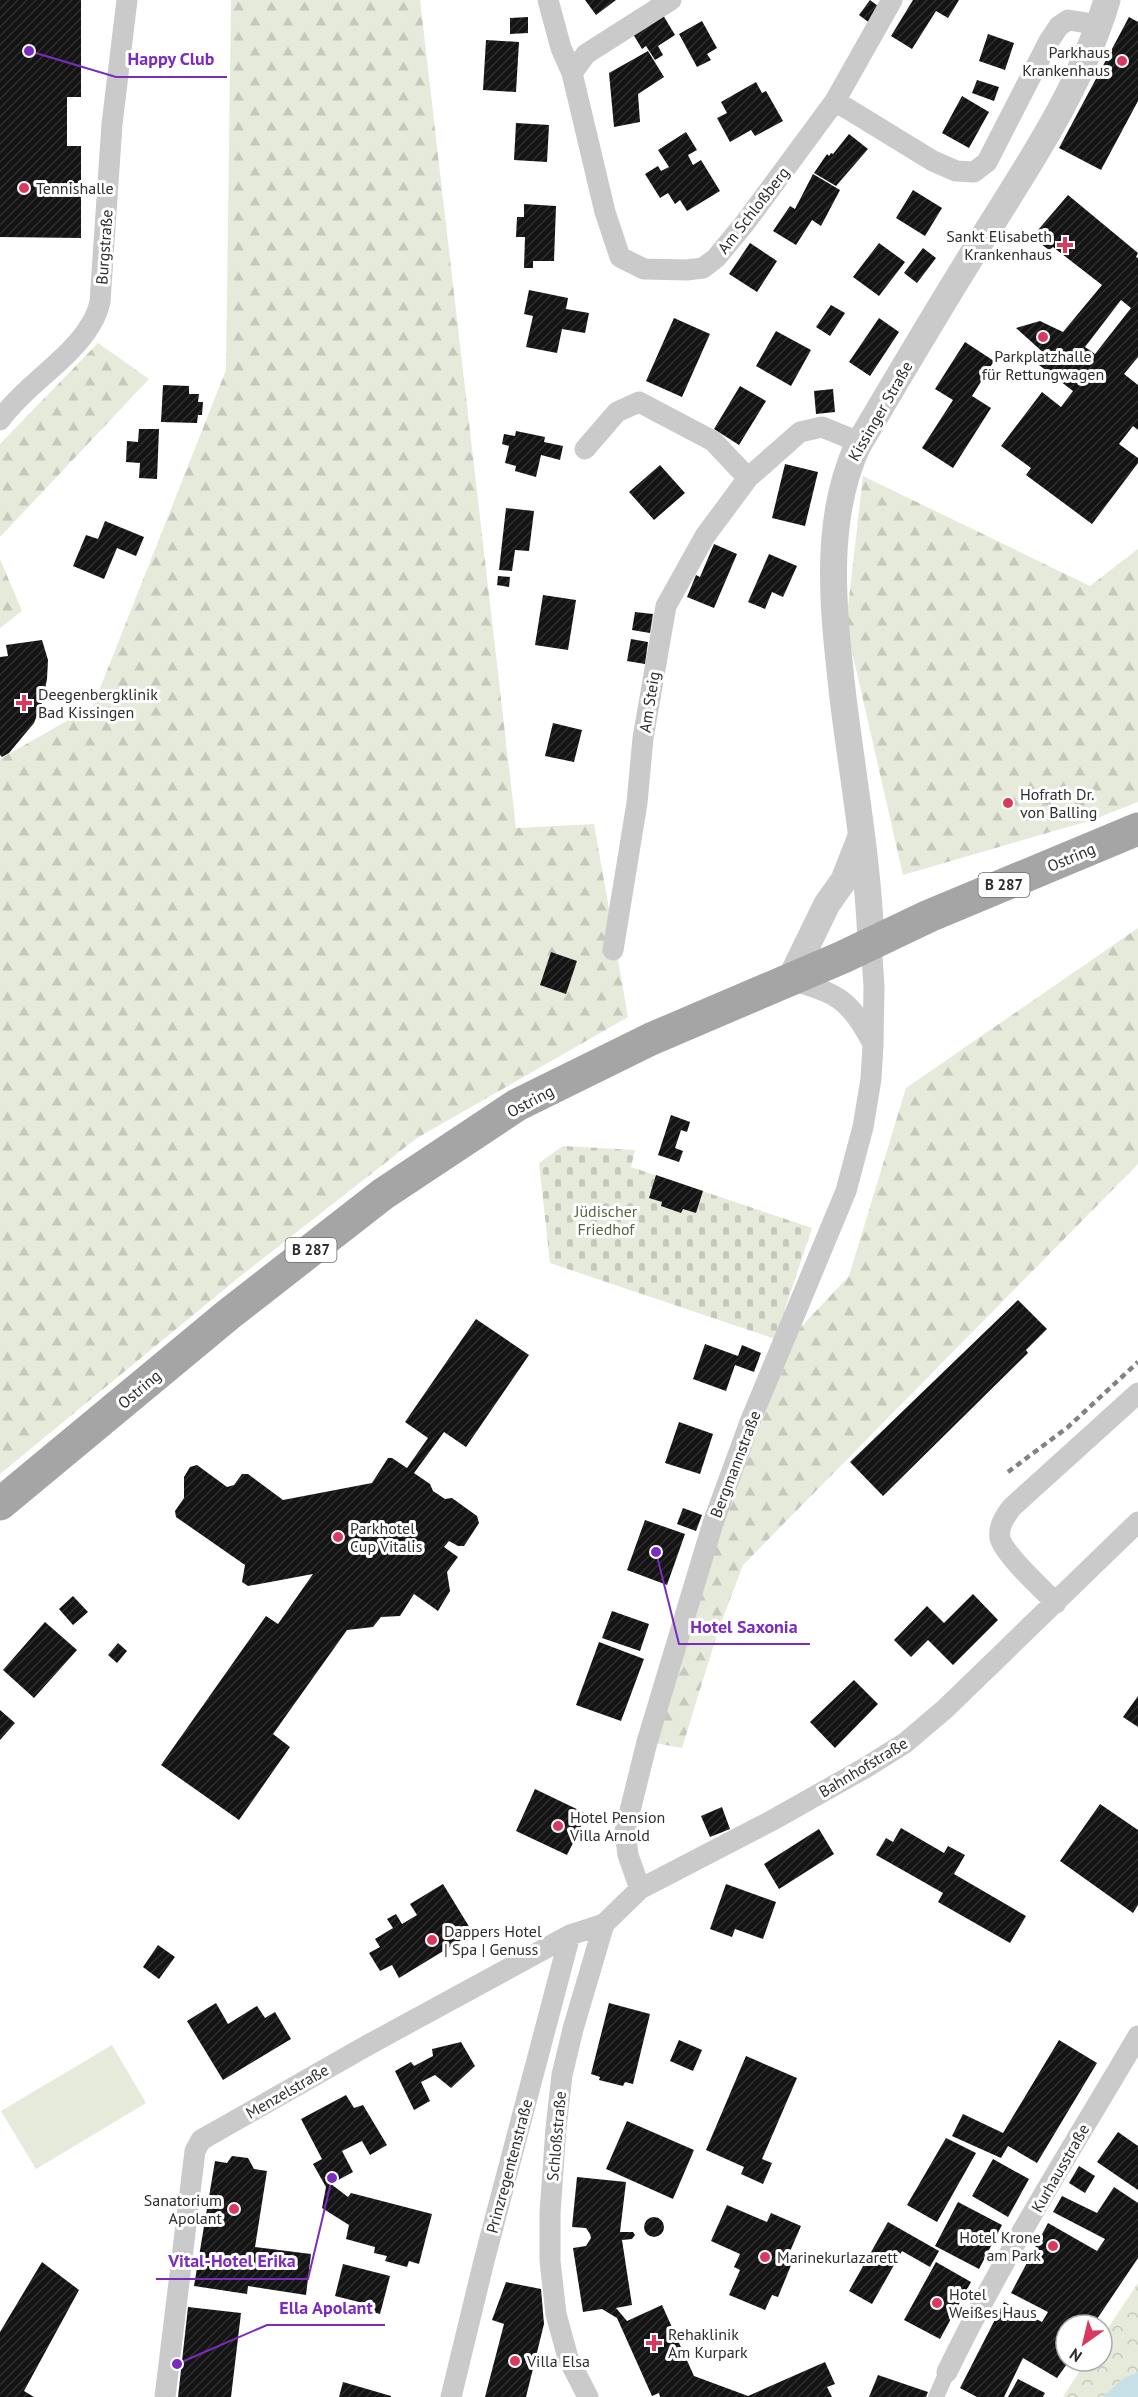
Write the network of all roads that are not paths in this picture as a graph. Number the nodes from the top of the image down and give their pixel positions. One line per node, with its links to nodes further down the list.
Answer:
1 (127, 0): 8 (street, Burgstraße)
2 (548, 0): 6 (street, Am Schloßberg)
3 (671, 0): 6 (street)
4 (892, 0): 7 (street, Am Schloßberg)
5 (1104, 12): 7 (street); 9 (street, Kissinger Straße)
6 (572, 73): 7 (street, Am Schloßberg)
7 (835, 101)
8 (0, 420)
9 (857, 447): 11 (street, Am Steig); 13 (street, Kissinger Straße)
10 (585, 450): 11 (street)
11 (748, 478): 15 (street, Am Steig)
12 (1138, 829): 14 (main road, Ostring / B 287)
13 (860, 838): 14 (street, Kissinger Straße); 16 (street)
14 (871, 942): 16 (main road, Ostring / B 287); 17 (street, Bergmannstraße)
15 (614, 950)
16 (790, 980): 17 (street, Bergmannstraße); 19 (main road, Ostring / B 287)
17 (873, 1045): 22 (street, Bergmannstraße)
18 (1138, 1393): 21 (street)
19 (0, 1504)
20 (1138, 1522): 21 (street, Bahnhofstraße)
21 (1056, 1603): 22 (street, Bahnhofstraße)
22 (640, 1889): 23 (street, Schloßstraße)
23 (604, 1924): 24 (street, Menzelstraße); 29 (street, Schloßstraße)
24 (570, 1935): 27 (street, Menzelstraße); 28 (street, Prinzregentenstraße)
25 (1138, 2036): 26 (street, Kurhausstraße)
26 (947, 2372): 30 (street, Kurhausstraße)
27 (165, 2397)
28 (451, 2397)
29 (588, 2397)
30 (936, 2397)

